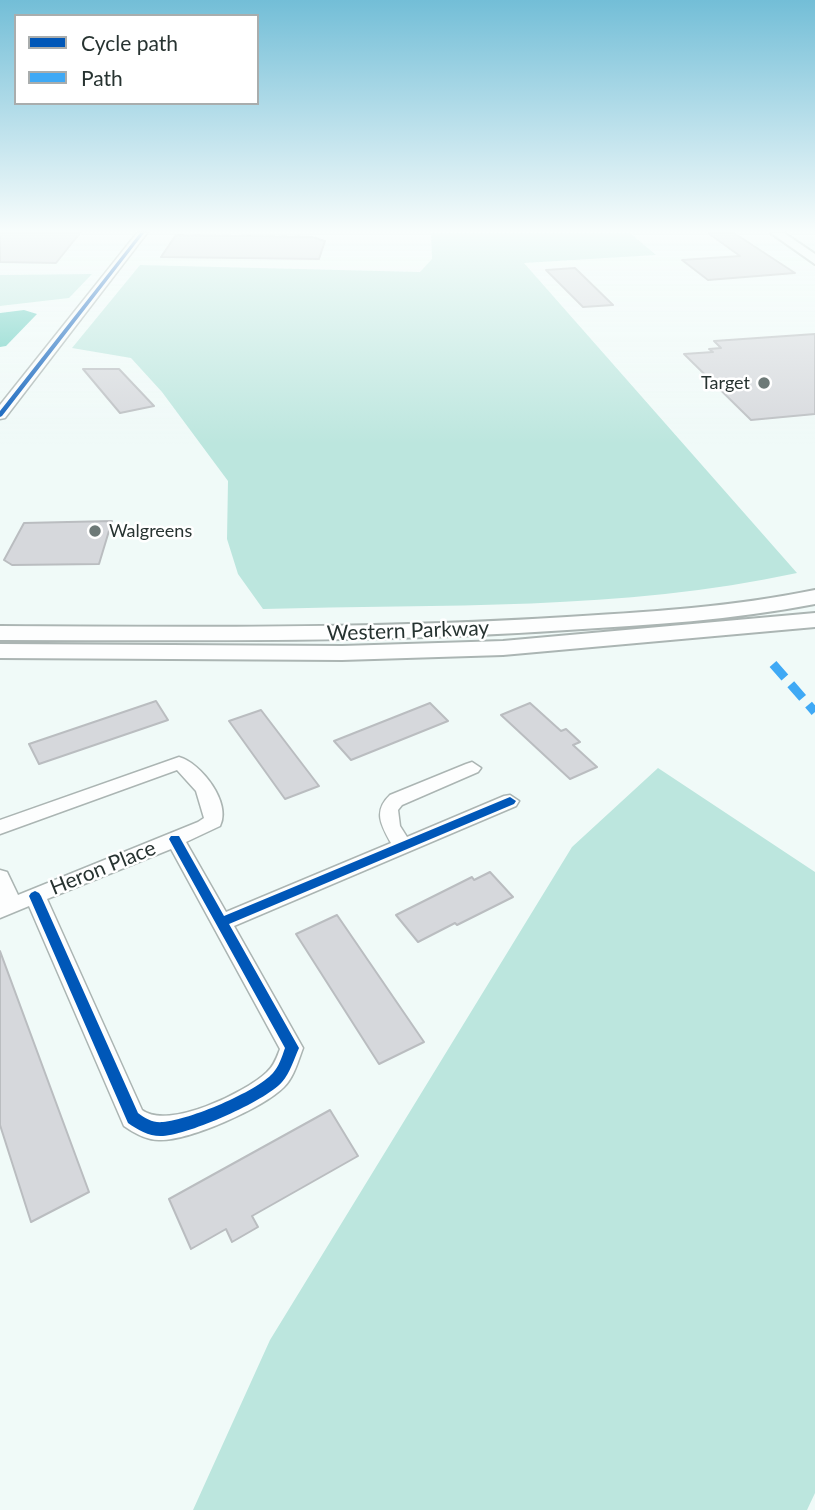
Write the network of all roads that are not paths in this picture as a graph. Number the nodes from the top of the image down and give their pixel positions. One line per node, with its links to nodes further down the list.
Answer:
1 (87, 303): 2 (street)
2 (0, 415)
3 (815, 597): 5 (main road, Western Parkway)
4 (815, 620): 6 (main road, Western Parkway)
5 (0, 632)
6 (0, 651)
7 (472, 768): 11 (street)
8 (510, 802): 11 (street)
9 (0, 827): 10 (street, Heron Place)
10 (175, 839): 13 (street, Heron Place); 15 (street)
11 (403, 847): 15 (street)
12 (0, 877): 14 (street)
13 (35, 896): 14 (street, Heron Place); 15 (street)
14 (6, 908)
15 (222, 922)

